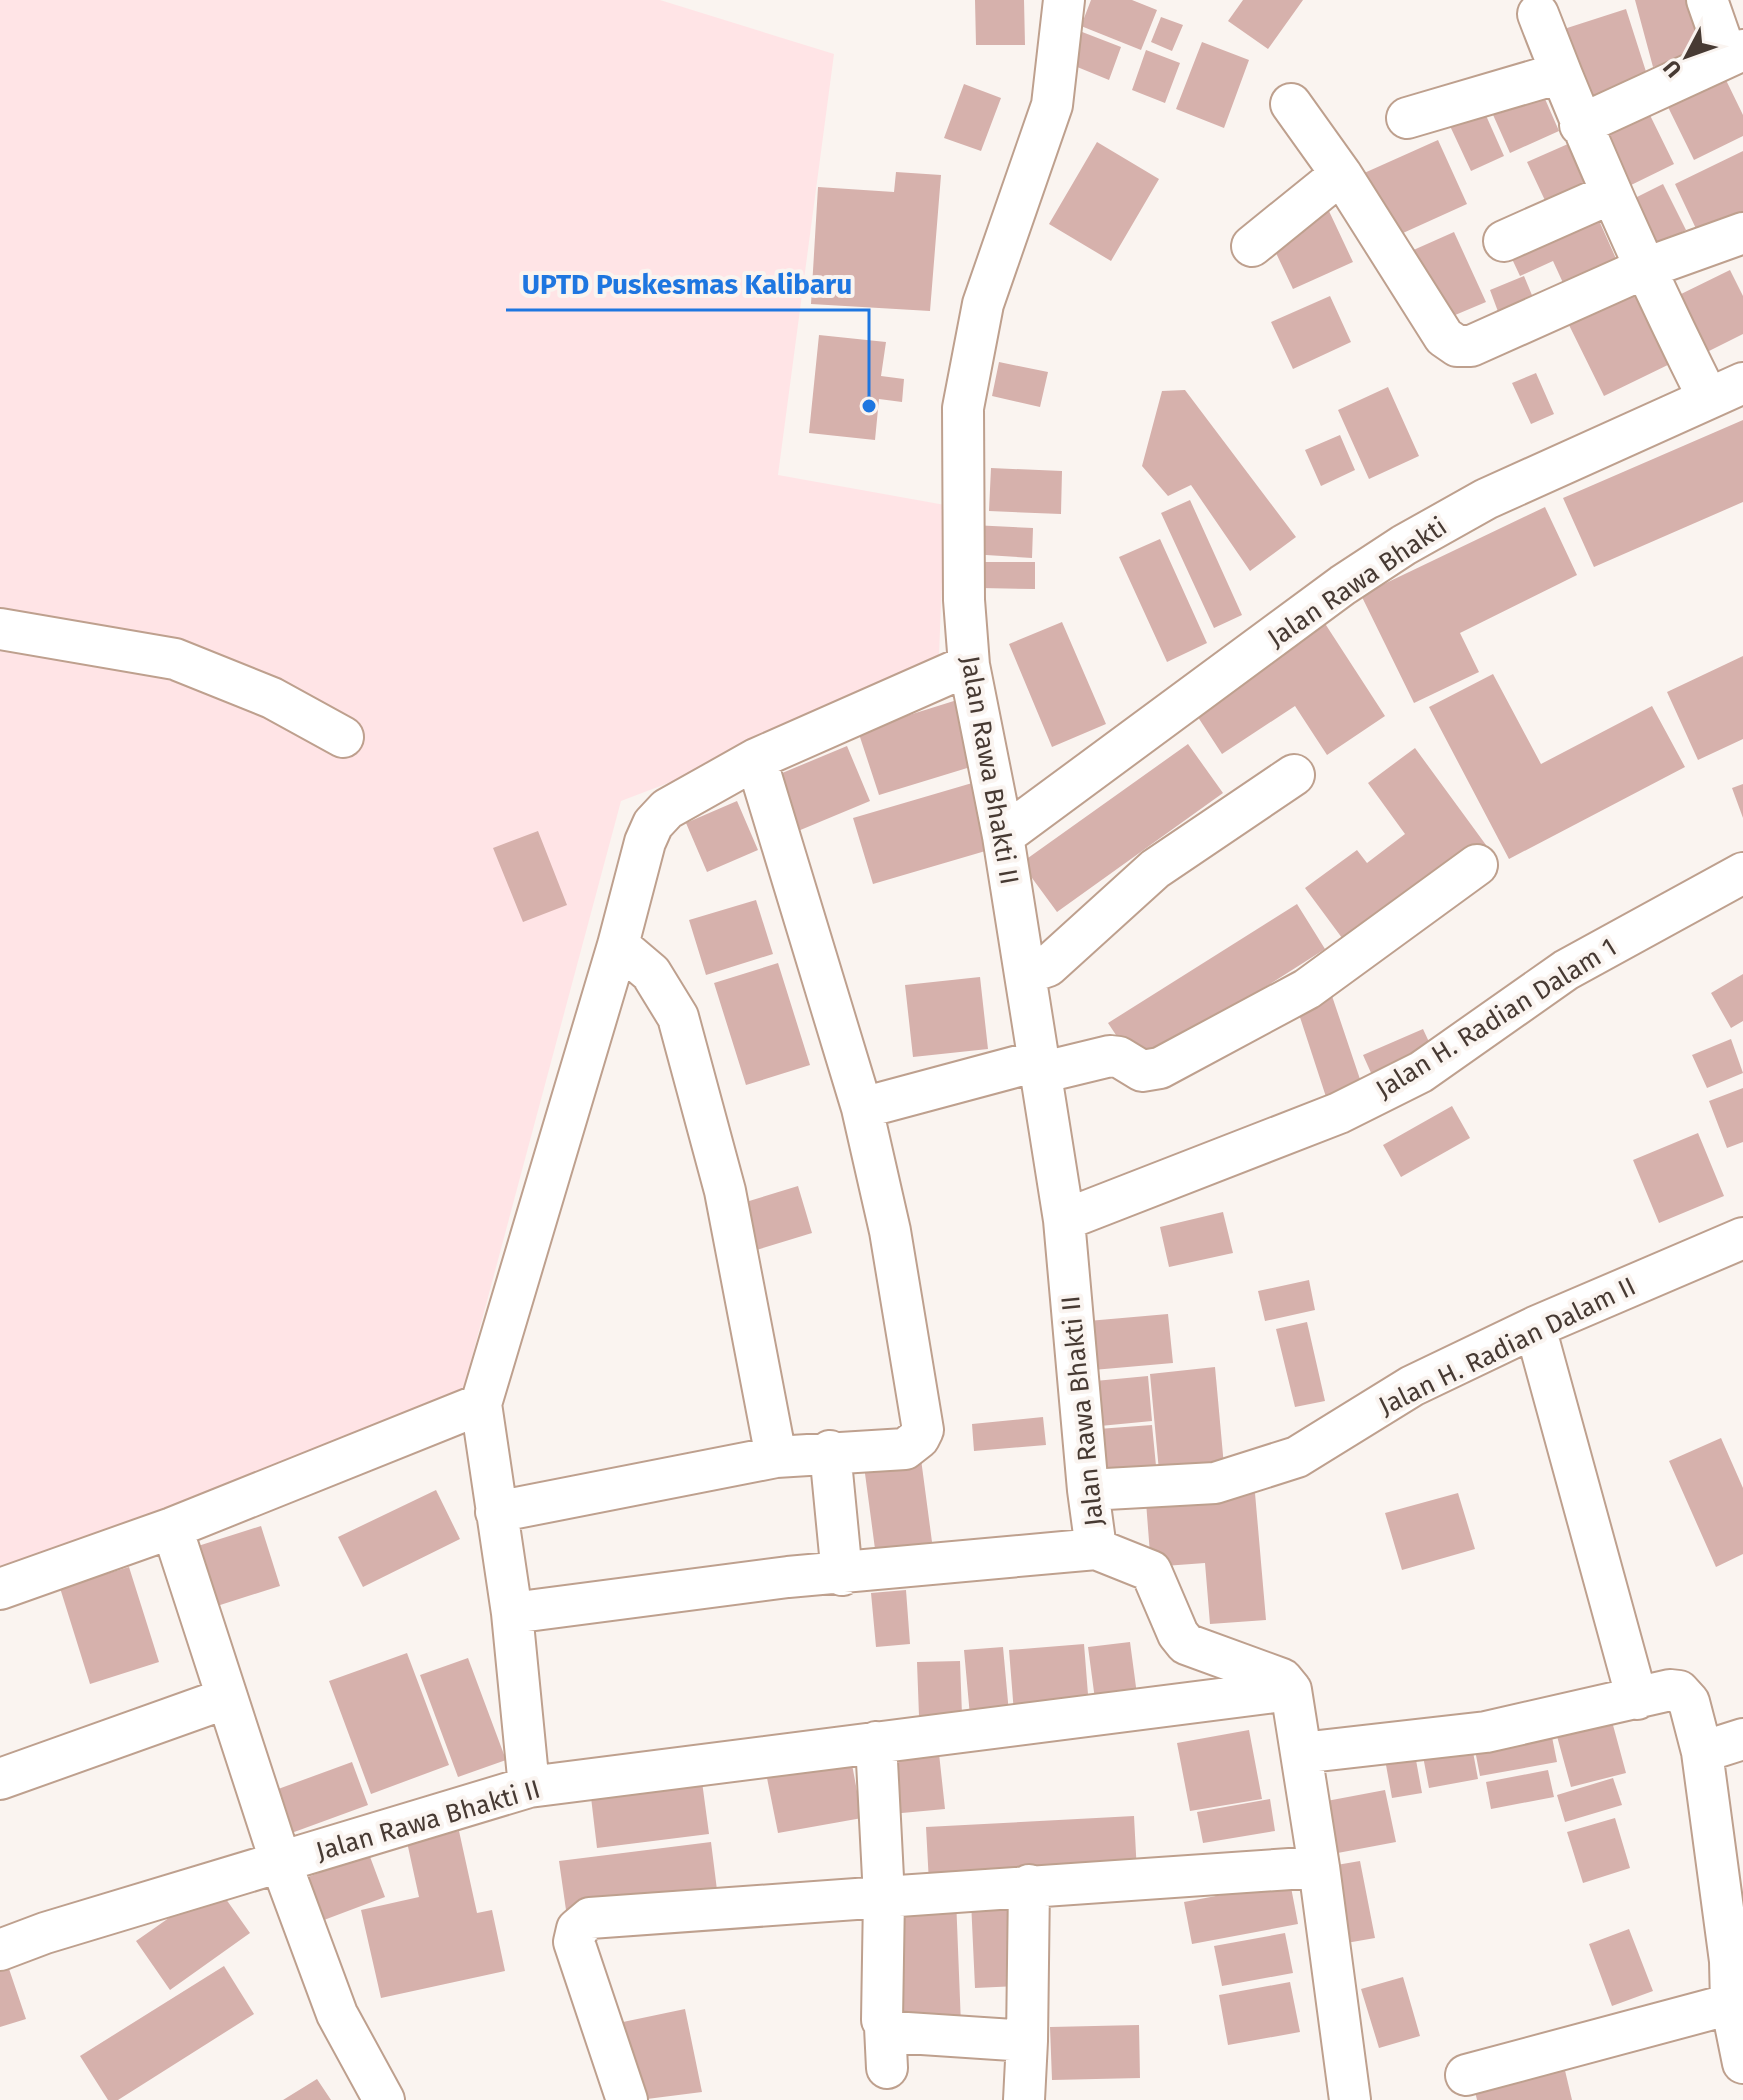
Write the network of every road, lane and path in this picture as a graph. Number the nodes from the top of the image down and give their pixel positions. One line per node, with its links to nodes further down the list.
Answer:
1 (1064, 0): 17 (street, Jalan Rawa Bhakti II)
2 (1707, 0): 4 (street)
3 (1538, 14): 5 (street)
4 (1735, 53): 8 (street)
5 (1560, 73): 7 (street); 8 (street)
6 (1291, 104): 9 (street)
7 (1407, 118)
8 (1580, 125): 10 (street)
9 (1341, 174): 13 (street); 14 (street)
10 (1610, 194): 12 (street); 14 (street)
11 (1743, 233): 14 (street)
12 (1504, 241)
13 (1252, 246)
14 (1643, 269): 15 (street)
15 (1725, 390): 21 (street, Jalan Rawa Bhakti)
16 (0, 629): 18 (street)
17 (967, 646): 19 (street); 21 (street, Jalan Rawa Bhakti II)
18 (343, 737)
19 (756, 759): 24 (street); 27 (street)
20 (1294, 775): 25 (street)
21 (1003, 836): 25 (street, Jalan Rawa Bhakti II)
22 (1477, 865): 26 (street)
23 (1743, 873): 28 (street, Jalan H. Radian Dalam 1)
24 (618, 945): 31 (street); 33 (street)
25 (1025, 974): 26 (street, Jalan Rawa Bhakti II)
26 (1039, 1067): 27 (street); 28 (street, Jalan Rawa Bhakti II)
27 (862, 1108): 32 (street)
28 (1064, 1220): 34 (street, Jalan Rawa Bhakti II)
29 (1743, 1238): 30 (street, Jalan H. Radian Dalam II)
30 (1535, 1327): 34 (street, Jalan H. Radian Dalam II); 43 (street)
31 (481, 1404): 35 (street); 36 (street)
32 (830, 1451): 33 (street); 38 (street)
33 (776, 1457): 35 (street)
34 (1088, 1490): 37 (street, Jalan Rawa Bhakti II)
35 (496, 1512): 40 (street)
36 (172, 1528): 39 (street); 42 (street)
37 (1096, 1549): 38 (street); 41 (street)
38 (842, 1575): 40 (street)
39 (0, 1589)
40 (512, 1613): 49 (street)
41 (1291, 1690): 45 (street, Jalan Rawa Bhakti II); 47 (street)
42 (227, 1698): 48 (street); 50 (street)
43 (1637, 1699): 46 (street); 47 (street)
44 (1743, 1739): 46 (street)
45 (876, 1742): 49 (street, Jalan Rawa Bhakti II); 53 (street)
46 (1702, 1752): 55 (street)
47 (1301, 1753): 51 (street)
48 (0, 1779)
49 (529, 1787): 50 (street, Jalan Rawa Bhakti II)
50 (281, 1863): 54 (street, Jalan Rawa Bhakti II); 61 (street)
51 (1319, 1867): 52 (street); 64 (street)
52 (1029, 1885): 53 (street); 57 (street)
53 (884, 1897): 56 (street); 62 (street)
54 (0, 1950)
55 (1731, 2004): 58 (street); 60 (street)
56 (885, 2027): 57 (street); 59 (street)
57 (1027, 2041): 63 (street)
58 (1743, 2063)
59 (887, 2068)
60 (1466, 2075)
61 (384, 2100)
62 (627, 2100)
63 (1024, 2100)
64 (1350, 2100)

